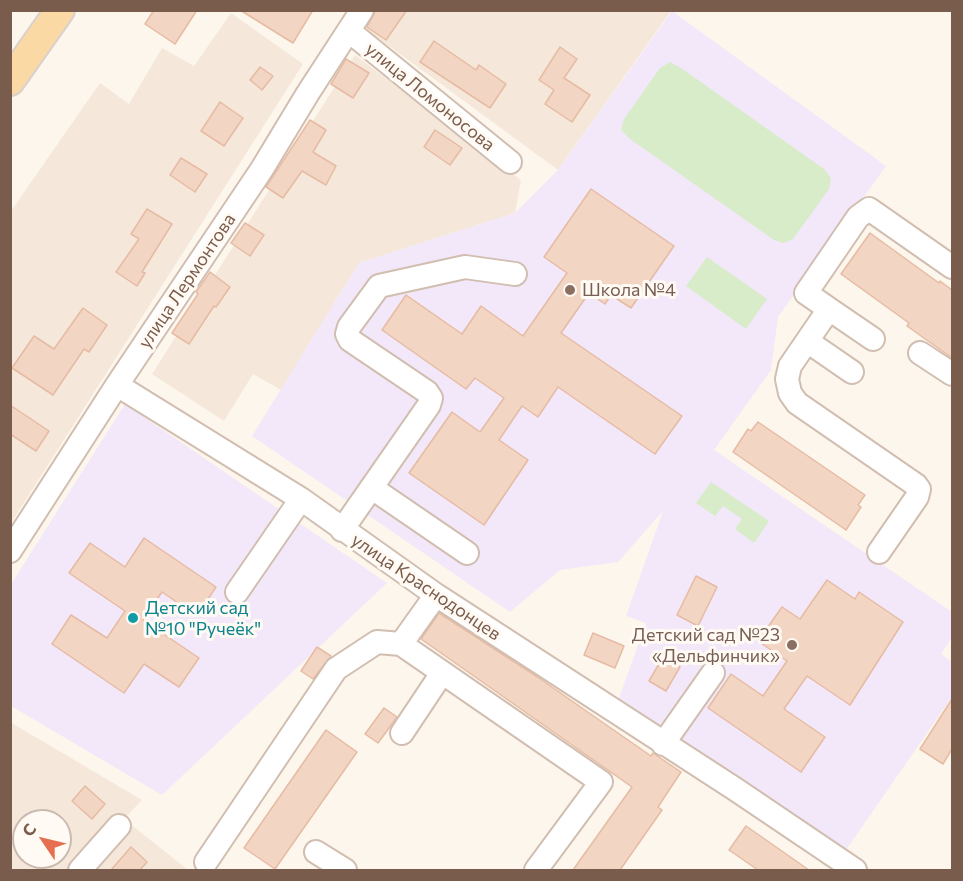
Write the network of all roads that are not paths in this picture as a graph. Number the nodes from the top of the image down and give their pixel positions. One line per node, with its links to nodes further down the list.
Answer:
1 (60, 10): 4 (main road)
2 (362, 10): 3 (street, улица Лермонтова)
3 (349, 31): 5 (street, улица Ломоносова); 14 (street, улица Лермонтова)
4 (15, 64)
5 (510, 162)
6 (952, 267): 8 (street)
7 (515, 274): 15 (street)
8 (829, 309): 9 (street); 10 (street)
9 (873, 339)
10 (807, 341): 12 (street); 19 (street)
11 (920, 353): 13 (street)
12 (852, 372)
13 (952, 374)
14 (117, 385): 16 (street, улица Краснодонцев); 18 (street, улица Лермонтова)
15 (372, 488): 17 (street); 20 (street)
16 (301, 499): 17 (street, улица Краснодонцев); 21 (street)
17 (342, 530): 22 (street, улица Краснодонцев)
18 (10, 551)
19 (879, 552)
20 (466, 553)
21 (237, 592)
22 (436, 595): 23 (street); 27 (street, улица Краснодонцев)
23 (401, 644): 24 (street); 30 (street)
24 (442, 673): 26 (street); 33 (street)
25 (713, 673): 27 (street)
26 (402, 733)
27 (663, 744): 34 (street, улица Краснодонцев)
28 (119, 826): 31 (street)
29 (316, 852): 32 (street)
30 (206, 862)
31 (80, 870)
32 (345, 870)
33 (536, 870)
34 (855, 870)

